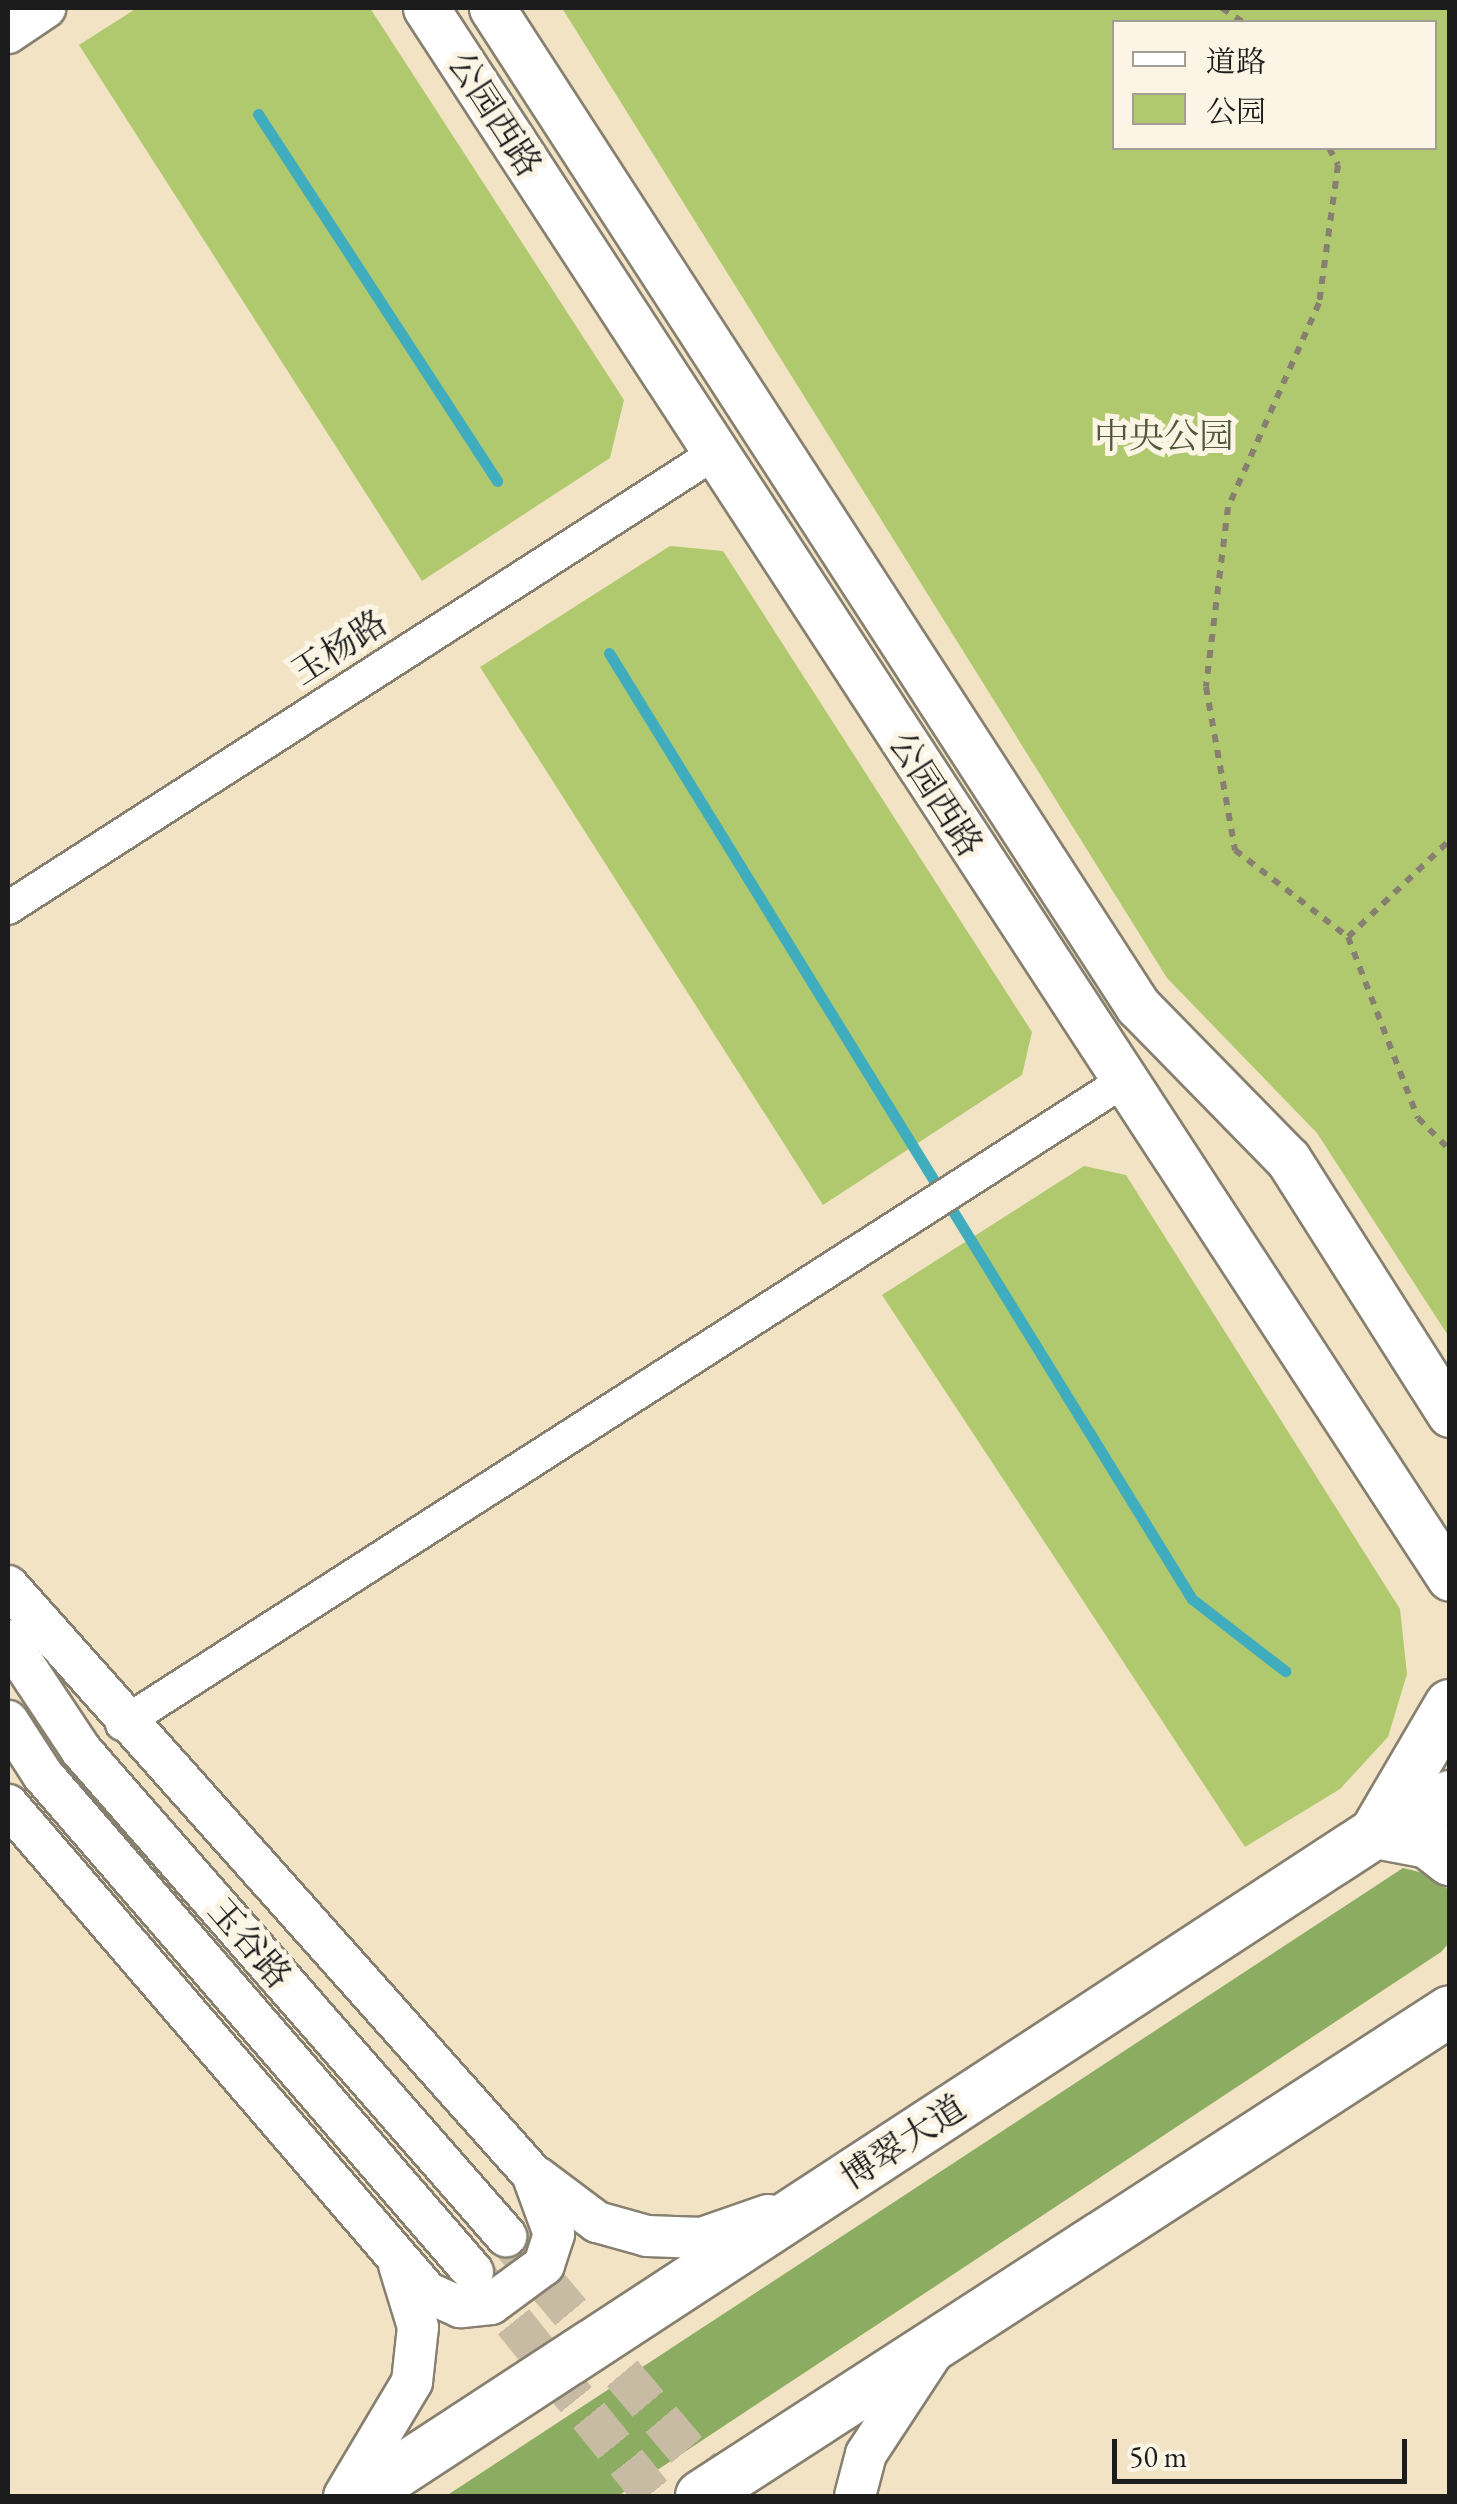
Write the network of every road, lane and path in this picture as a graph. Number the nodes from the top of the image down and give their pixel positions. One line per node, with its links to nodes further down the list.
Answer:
1 (46, 8): 4 (street)
2 (426, 8): 6 (main road, 公园西路)
3 (492, 8): 12 (main road, 公园西路)
4 (8, 32)
5 (1330, 150): 9 (path)
6 (715, 454): 8 (street, 玉杨路); 10 (main road, 公园西路)
7 (1450, 840): 9 (path)
8 (8, 908)
9 (1348, 937): 11 (path)
10 (1122, 1082): 13 (main road, 公园西路); 18 (street)
11 (1450, 1150)
12 (1450, 1414)
13 (1450, 1578)
14 (8, 1586): 18 (street)
15 (8, 1640): 26 (street, 玉谷路)
16 (1450, 1705): 21 (main road)
17 (8, 1721): 28 (street, 玉谷路)
18 (122, 1724): 24 (street)
19 (1450, 1796): 21 (main road, 博翠大道)
20 (8, 1805): 27 (street)
21 (1375, 1833): 22 (main road); 25 (main road, 博翠大道)
22 (1450, 1860)
23 (1450, 2012): 29 (main road)
24 (532, 2174): 25 (street); 27 (street)
25 (815, 2200): 31 (main road, 博翠大道)
26 (506, 2236)
27 (398, 2261): 30 (street)
28 (473, 2272)
29 (934, 2350): 32 (main road); 33 (street)
30 (344, 2496)
31 (361, 2496)
32 (702, 2496)
33 (856, 2496)

